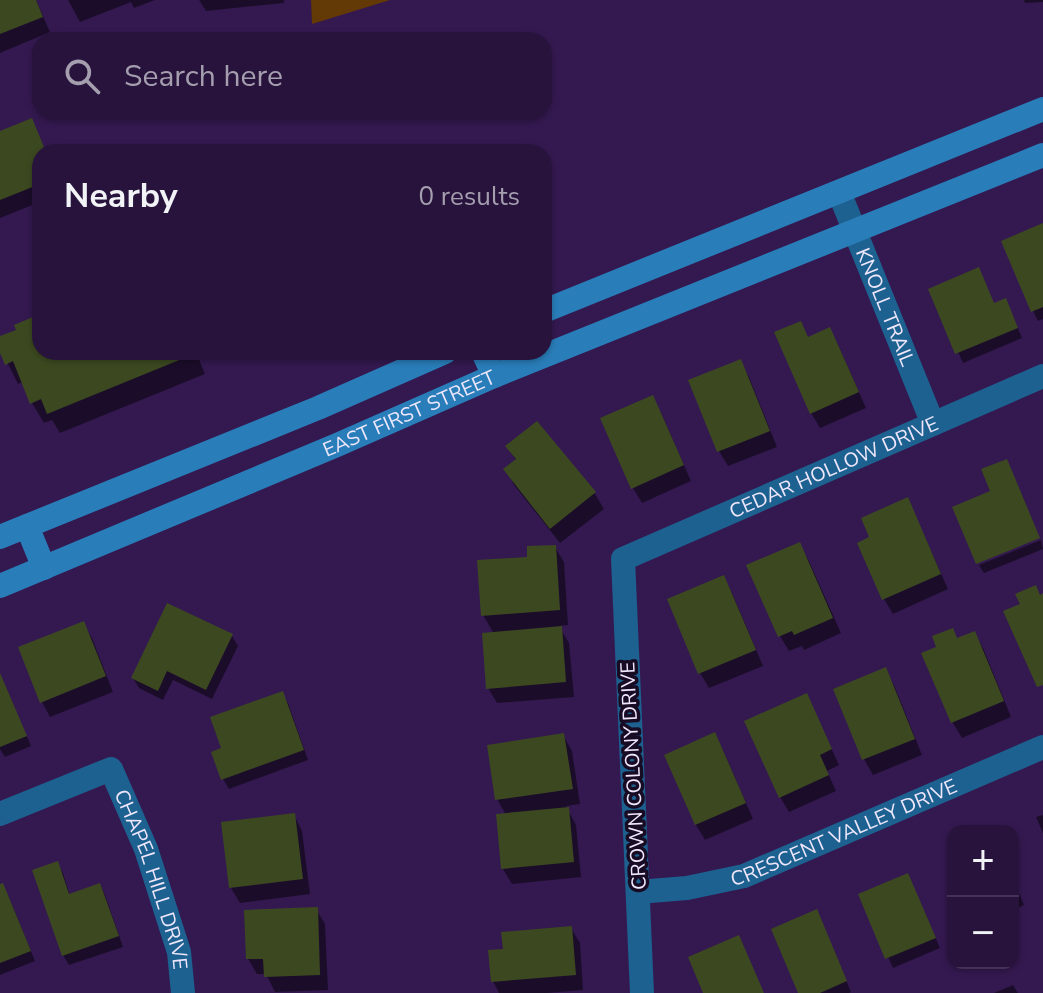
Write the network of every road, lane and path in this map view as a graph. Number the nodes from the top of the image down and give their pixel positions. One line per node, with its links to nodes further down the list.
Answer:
1 (1043, 109): 3 (main road)
2 (1043, 155): 4 (main road, EAST FIRST STREET)
3 (839, 192): 4 (street, KNOLL TRAIL); 5 (main road)
4 (854, 232): 6 (main road, EAST FIRST STREET); 12 (street, KNOLL TRAIL)
5 (552, 308)
6 (552, 353)
7 (427, 360): 13 (main road, EAST FIRST STREET)
8 (487, 360): 10 (main road)
9 (534, 360): 10 (main road, EAST FIRST STREET)
10 (494, 376): 14 (main road, EAST FIRST STREET)
11 (1043, 376): 12 (street, CEDAR HOLLOW DRIVE)
12 (933, 424): 17 (street, CEDAR HOLLOW DRIVE)
13 (184, 463): 14 (main road); 15 (main road, EAST FIRST STREET)
14 (201, 502): 18 (main road, EAST FIRST STREET)
15 (27, 526): 16 (main road, EAST FIRST STREET); 18 (main road)
16 (0, 537)
17 (623, 559): 22 (street, CROWN COLONY DRIVE)
18 (44, 568): 19 (main road, EAST FIRST STREET)
19 (0, 586)
20 (1043, 747): 22 (street, CRESCENT VALLEY DRIVE)
21 (0, 814): 23 (street, CHAPEL HILL DRIVE)
22 (638, 892): 24 (street, CROWN COLONY DRIVE)
23 (183, 993)
24 (642, 993)

